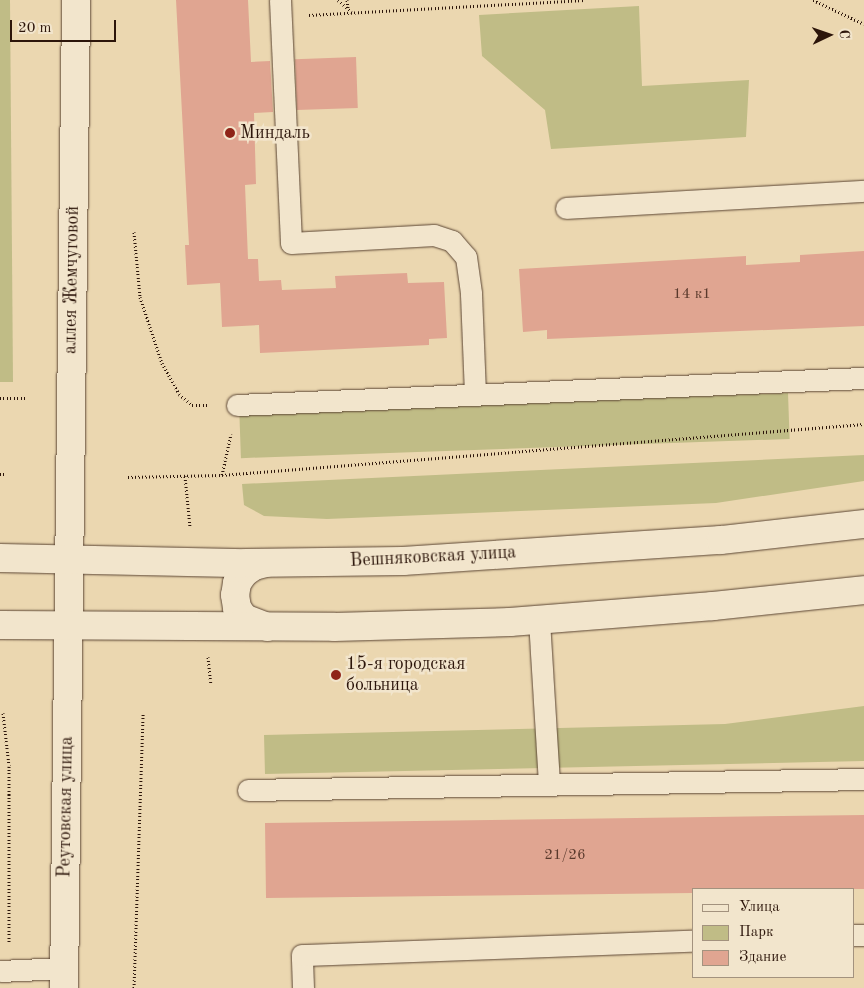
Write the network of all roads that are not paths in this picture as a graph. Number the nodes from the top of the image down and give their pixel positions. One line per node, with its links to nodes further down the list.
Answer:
1 (76, 0): 10 (main road, аллея Жемчуговой)
2 (280, 8): 6 (lane)
3 (864, 191): 4 (lane)
4 (566, 208)
5 (864, 378): 6 (lane)
6 (475, 395): 7 (lane)
7 (237, 405)
8 (864, 524): 11 (main road, Вешняковская улица)
9 (0, 558): 10 (main road, Вешняковская улица)
10 (69, 560): 11 (main road, Вешняковская улица); 15 (main road, аллея Жемчуговой)
11 (266, 563): 16 (main road)
12 (864, 590): 13 (main road)
13 (539, 620): 16 (main road); 18 (lane)
14 (0, 625): 15 (main road)
15 (68, 626): 16 (main road); 22 (main road, Реутовская улица)
16 (267, 626)
17 (864, 779): 18 (lane)
18 (548, 784): 19 (lane)
19 (248, 790)
20 (692, 941): 23 (lane)
21 (4, 971): 22 (lane)
22 (64, 978)
23 (303, 988)

